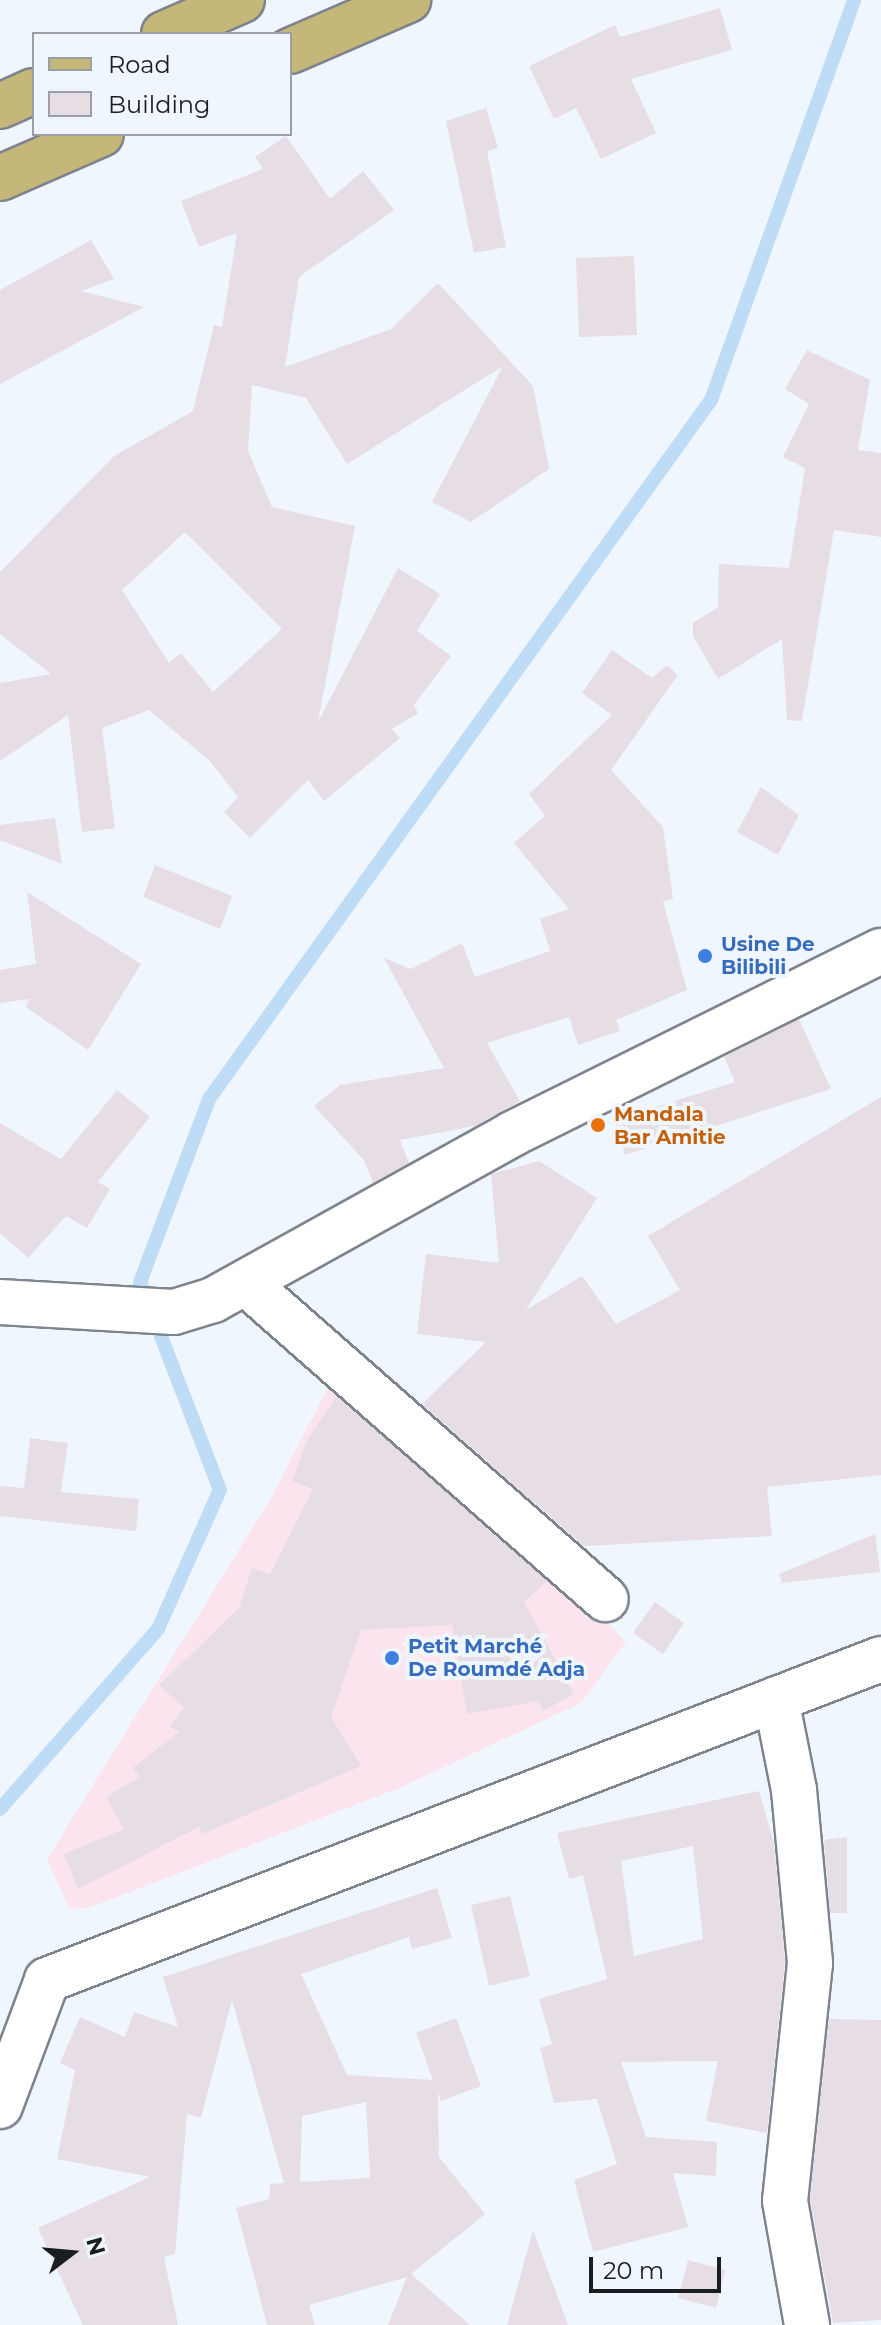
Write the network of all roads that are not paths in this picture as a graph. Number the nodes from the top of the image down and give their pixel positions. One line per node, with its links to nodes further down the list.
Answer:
1 (242, 0): 3 (main road)
2 (408, 0): 4 (main road)
3 (169, 32)
4 (292, 50)
5 (32, 92): 6 (main road)
6 (0, 106)
7 (96, 136): 8 (main road)
8 (0, 178)
9 (881, 951): 10 (street)
10 (248, 1285): 11 (street); 12 (street)
11 (0, 1302)
12 (606, 1599)
13 (881, 1659): 14 (street)
14 (776, 1699): 15 (street); 16 (street)
15 (0, 2106)
16 (807, 2325)

